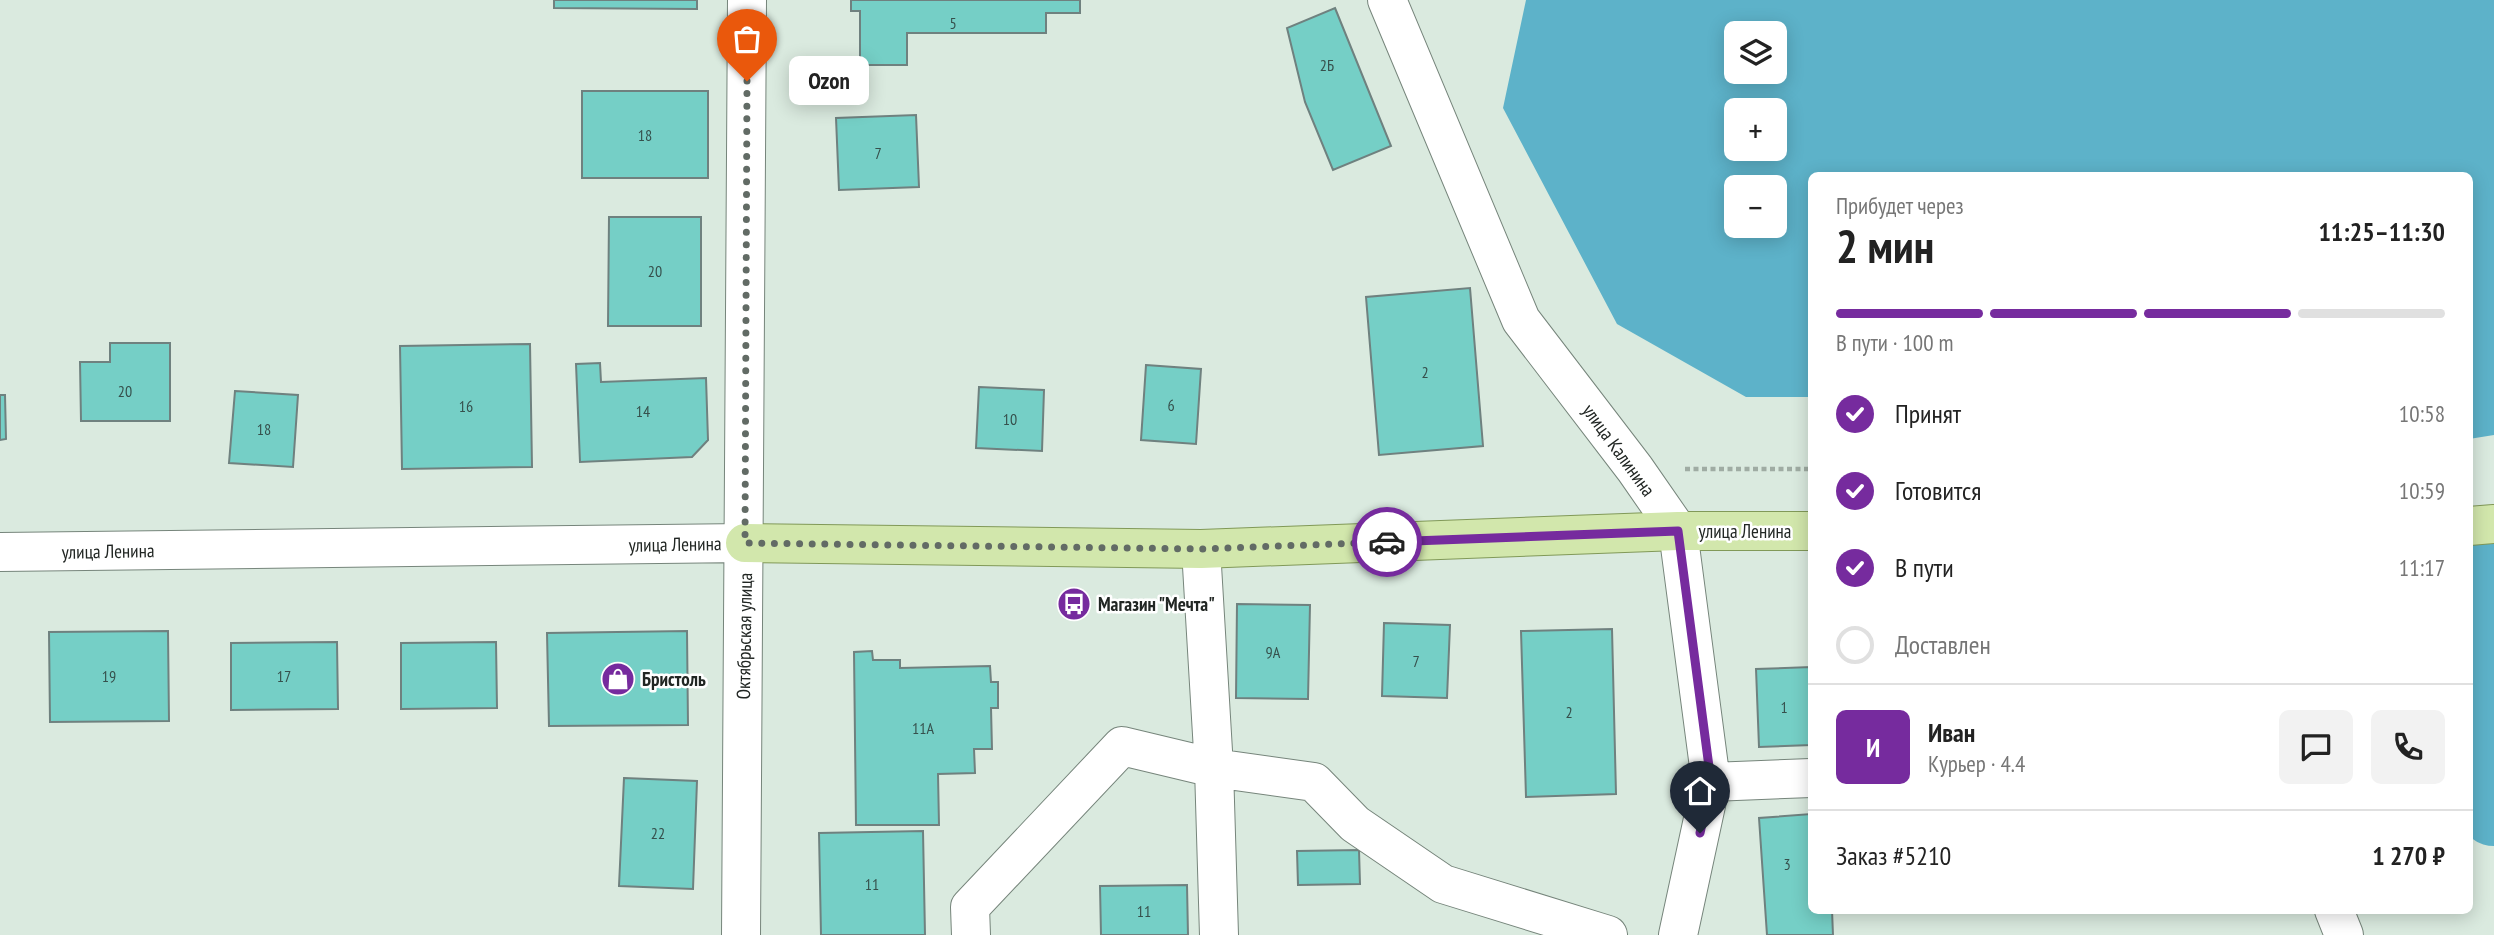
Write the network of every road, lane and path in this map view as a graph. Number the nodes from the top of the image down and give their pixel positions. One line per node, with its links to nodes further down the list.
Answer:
1 (747, 0): 9 (street, Октябрьская улица)
2 (1387, 0): 3 (street, улица Калинина)
3 (1635, 469): 4 (path); 7 (street, улица Калинина)
4 (1808, 469)
5 (2494, 524): 6 (main road)
6 (2473, 526)
7 (1678, 531): 8 (main road, улица Ленина); 10 (main road, улица Ленина); 14 (street, улица Калинина)
8 (1808, 531)
9 (745, 543): 10 (main road, улица Ленина); 11 (street, улица Ленина); 16 (street, Октябрьская улица)
10 (1201, 549): 12 (street)
11 (0, 552)
12 (1214, 768): 17 (street); 18 (street); 19 (street)
13 (1808, 778): 14 (street)
14 (1711, 782): 20 (street, улица Калинина)
15 (2336, 914): 21 (street)
16 (741, 935)
17 (971, 935)
18 (1220, 935)
19 (1608, 935)
20 (1678, 935)
21 (2344, 935)

